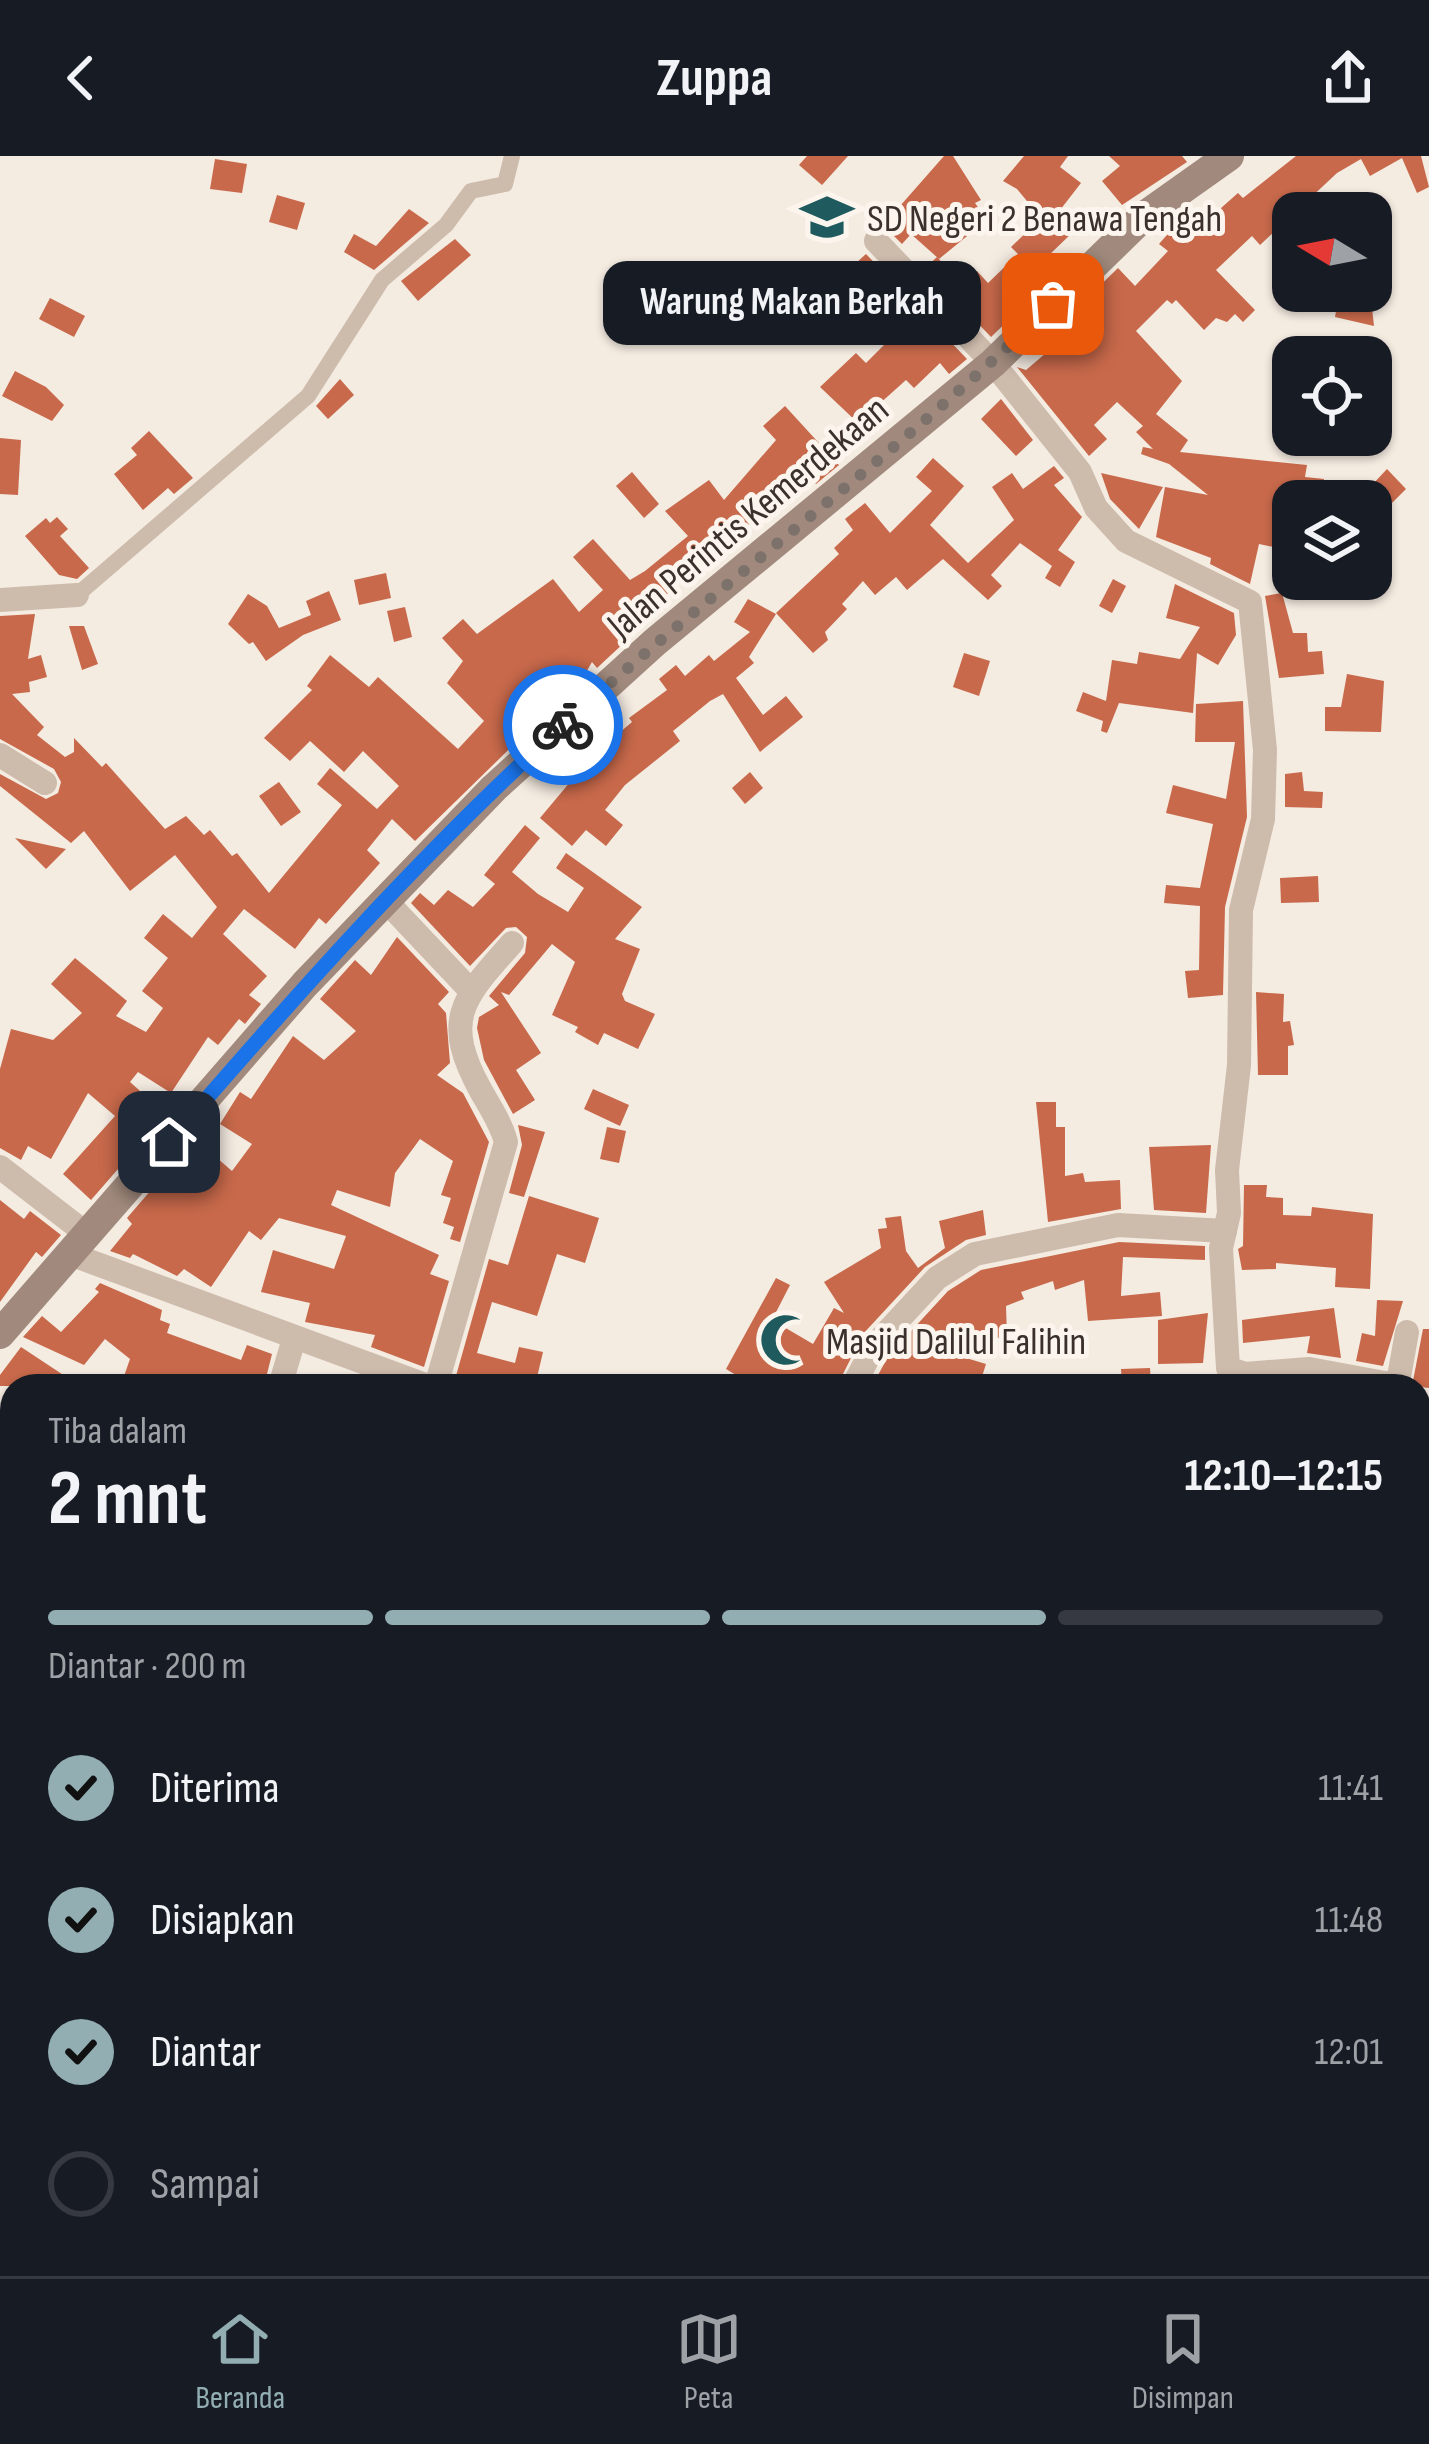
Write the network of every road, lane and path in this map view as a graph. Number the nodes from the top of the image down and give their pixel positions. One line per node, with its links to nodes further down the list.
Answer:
1 (512, 156): 5 (street)
2 (1228, 156): 4 (main road, Jalan Perintis Kemerdekaan)
3 (876, 241): 4 (street)
4 (993, 363): 9 (main road, Jalan Perintis Kemerdekaan); 13 (street)
5 (77, 595): 6 (street)
6 (0, 600)
7 (0, 755): 8 (street)
8 (45, 783)
9 (386, 901): 11 (street); 14 (main road, Jalan Perintis Kemerdekaan)
10 (512, 943): 11 (street)
11 (470, 990): 20 (street)
12 (0, 1167): 14 (street)
13 (1225, 1231): 21 (street); 22 (street)
14 (79, 1244): 15 (main road, Jalan Perintis Kemerdekaan); 17 (street)
15 (5, 1318)
16 (1407, 1332): 23 (street)
17 (294, 1339): 18 (street); 19 (street)
18 (284, 1374)
19 (397, 1374)
20 (436, 1374)
21 (858, 1374)
22 (1336, 1374)
23 (1400, 1374)

